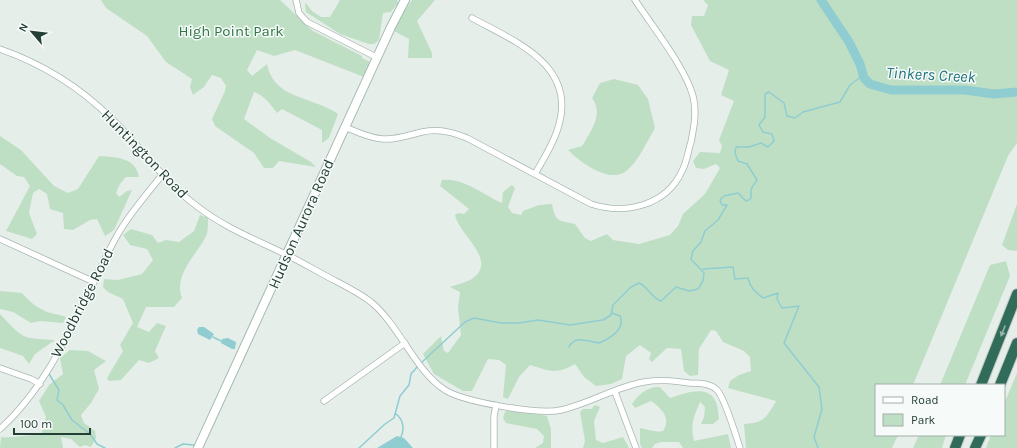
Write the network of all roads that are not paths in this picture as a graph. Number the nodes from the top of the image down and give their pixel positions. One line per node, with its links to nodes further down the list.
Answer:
1 (296, 0): 6 (street)
2 (405, 0): 6 (street, Hudson Aurora Road)
3 (635, 0): 8 (street)
4 (472, 18): 8 (street)
5 (0, 49): 9 (street, Huntington Road)
6 (376, 58): 7 (street, Hudson Aurora Road)
7 (345, 126): 8 (street); 11 (street, Hudson Aurora Road)
8 (535, 174)
9 (162, 175): 11 (street, Huntington Road); 12 (street, Woodbridge Road)
10 (0, 238): 12 (street)
11 (287, 254): 14 (street, Huntington Road); 26 (street, Hudson Aurora Road)
12 (94, 282): 17 (street, Woodbridge Road)
13 (1017, 294): 18 (highway, one-way to 18)
14 (405, 343): 21 (street); 22 (street, Huntington Road)
15 (1017, 343): 19 (highway)
16 (0, 368): 17 (street)
17 (40, 384): 23 (street, Woodbridge Road)
18 (981, 384)
19 (1000, 384)
20 (615, 392): 22 (street, Huntington Road); 28 (street); 29 (street, Huntington Road)
21 (324, 400)
22 (496, 405): 27 (street)
23 (0, 428)
24 (960, 436): 30 (highway)
25 (981, 436): 31 (highway)
26 (198, 448)
27 (494, 448)
28 (636, 448)
29 (740, 448)
30 (955, 448)
31 (975, 448)

